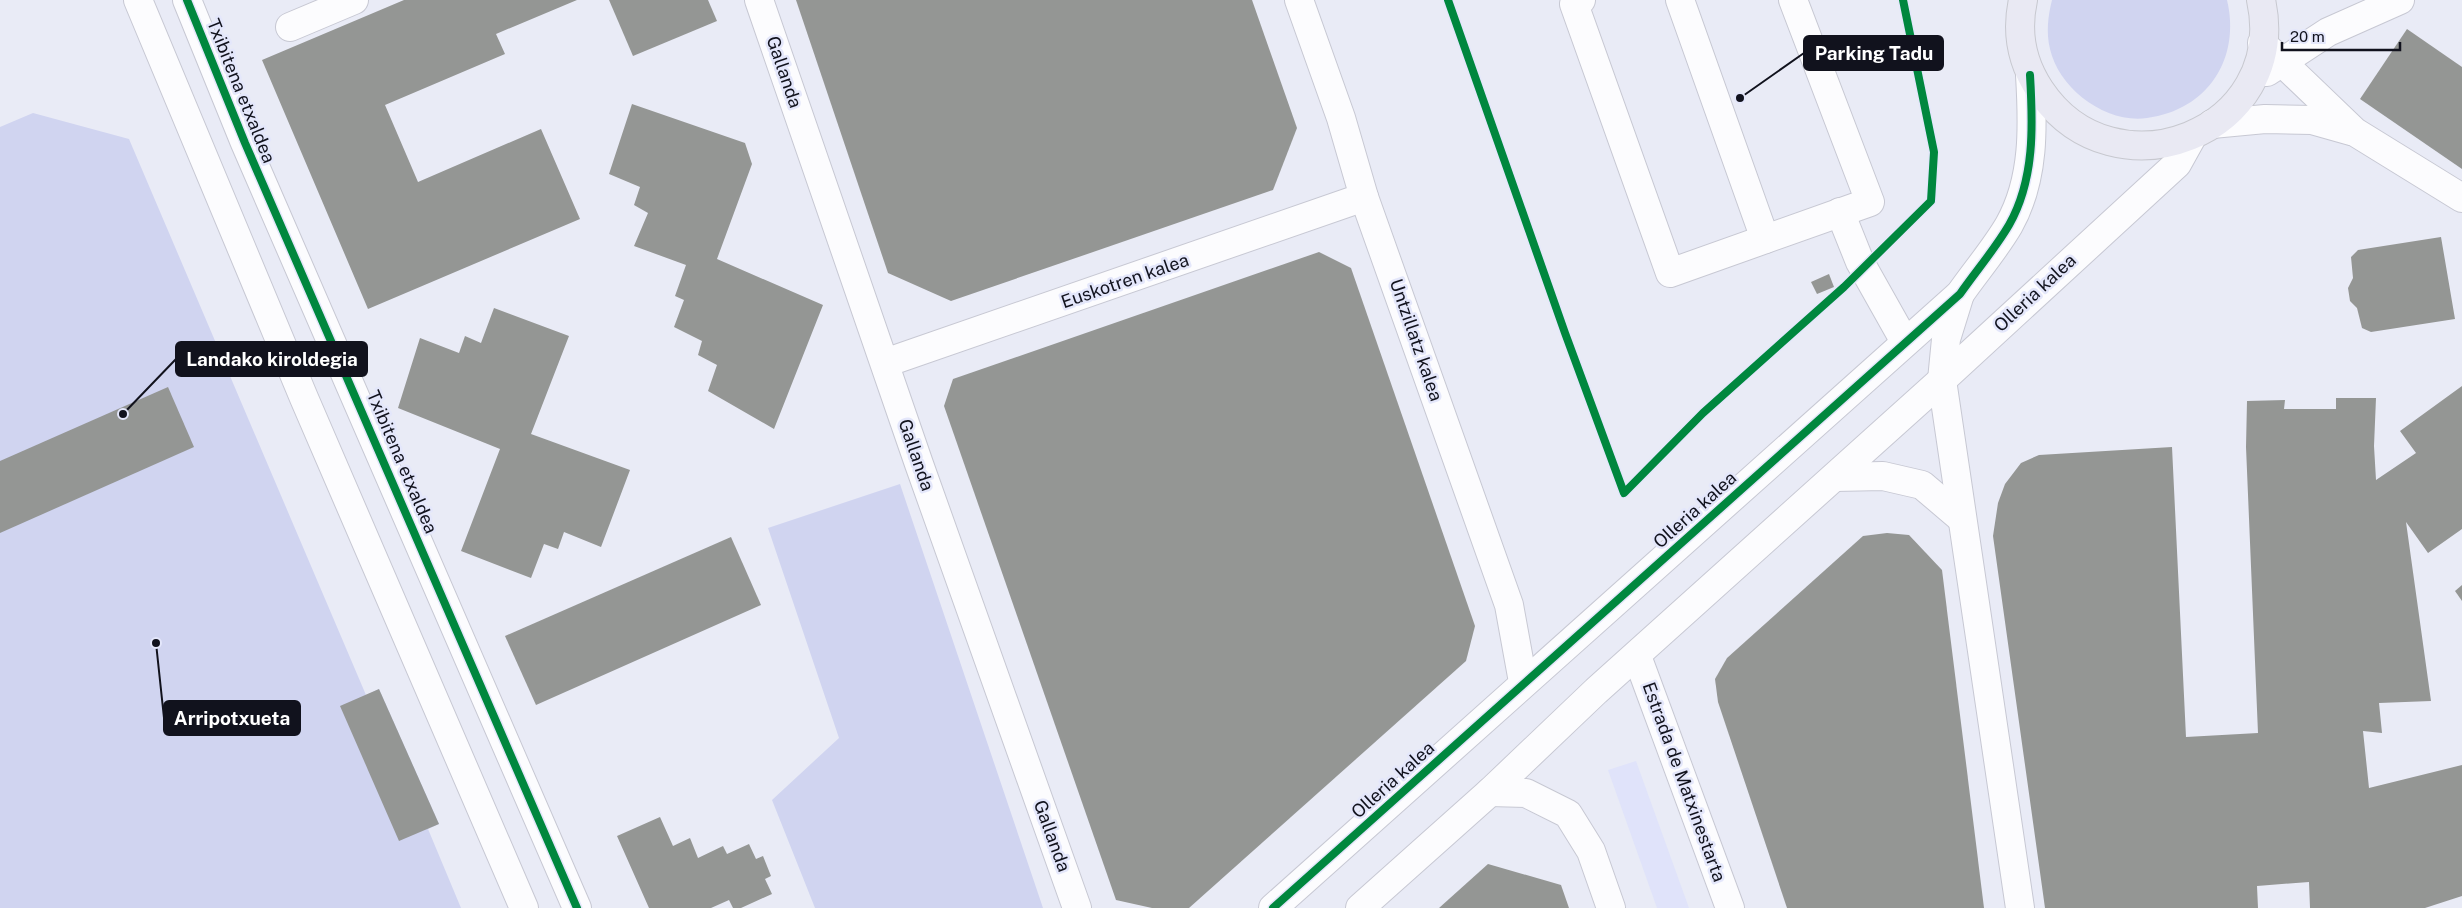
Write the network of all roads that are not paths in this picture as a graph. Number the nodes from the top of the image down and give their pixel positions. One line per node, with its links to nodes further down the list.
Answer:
1 (138, 0): 32 (street)
2 (187, 0): 33 (street, Txibitena etxaldea)
3 (354, 0): 12 (street)
4 (760, 0): 25 (street, Gallanda)
5 (1299, 0): 19 (street, Untzillatz kalea)
6 (1582, 0): 22 (street)
7 (1680, 0): 22 (street)
8 (1793, 0): 21 (street)
9 (2261, 0): 13 (main road)
10 (2400, 0): 14 (street)
11 (2018, 6): 15 (main road)
12 (290, 27)
13 (2262, 42): 14 (street); 16 (main road)
14 (2282, 62): 16 (street); 18 (street)
15 (2030, 75): 17 (main road); 23 (street, Olleria kalea)
16 (2250, 84): 17 (main road)
17 (2202, 131): 18 (street); 26 (street, Olleria kalea)
18 (2355, 132): 20 (street)
19 (1364, 197): 25 (street, Euskotren kalea); 30 (street, Untzillatz kalea)
20 (2462, 198)
21 (1840, 212): 22 (street); 24 (street)
22 (1765, 239)
23 (1960, 294): 24 (street, Olleria kalea); 26 (street)
24 (1905, 342): 30 (street, Olleria kalea)
25 (885, 363): 34 (street, Gallanda)
26 (1942, 380): 27 (street, Olleria kalea); 28 (street)
27 (1835, 477): 28 (street); 29 (street, Olleria kalea)
28 (1962, 519): 39 (street)
29 (1637, 656): 31 (street, Olleria kalea); 38 (street, Estrada de Matxinestarta)
30 (1523, 682): 35 (street, Olleria kalea)
31 (1490, 792): 36 (street, Olleria kalea); 37 (street)
32 (524, 908)
33 (577, 908)
34 (1077, 908)
35 (1273, 908)
36 (1360, 908)
37 (1611, 908)
38 (1730, 908)
39 (2020, 908)

